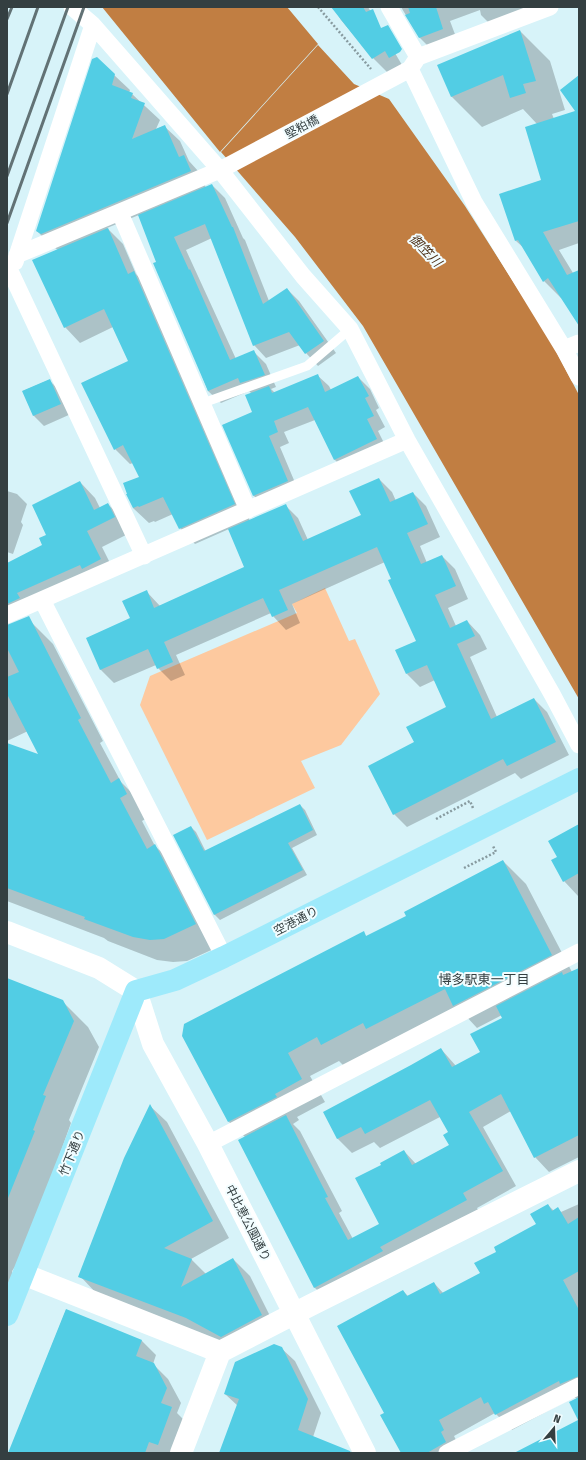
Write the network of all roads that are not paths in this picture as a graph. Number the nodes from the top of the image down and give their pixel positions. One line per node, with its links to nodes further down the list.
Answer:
1 (72, 7): 4 (street)
2 (389, 7): 5 (street)
3 (550, 7): 5 (street, 堅粕橋)
4 (93, 25): 6 (street); 8 (street)
5 (414, 63): 6 (street, 堅粕橋); 11 (street)
6 (220, 170): 7 (street, 堅粕橋); 10 (street)
7 (120, 213): 8 (street, 堅粕橋); 13 (street)
8 (17, 255): 9 (street)
9 (9, 279): 16 (street)
10 (350, 329): 13 (lane); 14 (street)
11 (571, 346): 12 (street)
12 (579, 377)
13 (203, 403): 15 (street)
14 (407, 440): 15 (street); 19 (street)
15 (248, 510): 16 (street)
16 (144, 556): 17 (street)
17 (42, 600): 18 (street); 23 (street)
18 (7, 615)
19 (579, 745)
20 (579, 779): 23 (highway, 空港通り)
21 (7, 932): 24 (street)
22 (579, 952): 25 (street)
23 (224, 957): 24 (highway, 空港通り)
24 (136, 991): 25 (street, 中比恵公園通り); 27 (highway, 竹下通り)
25 (208, 1144): 28 (street, 中比恵公園通り)
26 (579, 1171): 28 (street)
27 (23, 1274): 29 (highway, 竹下通り); 30 (street)
28 (294, 1314): 30 (street); 33 (street, 中比恵公園通り)
29 (7, 1315)
30 (220, 1352): 32 (street)
31 (579, 1386): 34 (street)
32 (180, 1453)
33 (365, 1453)
34 (447, 1453)

